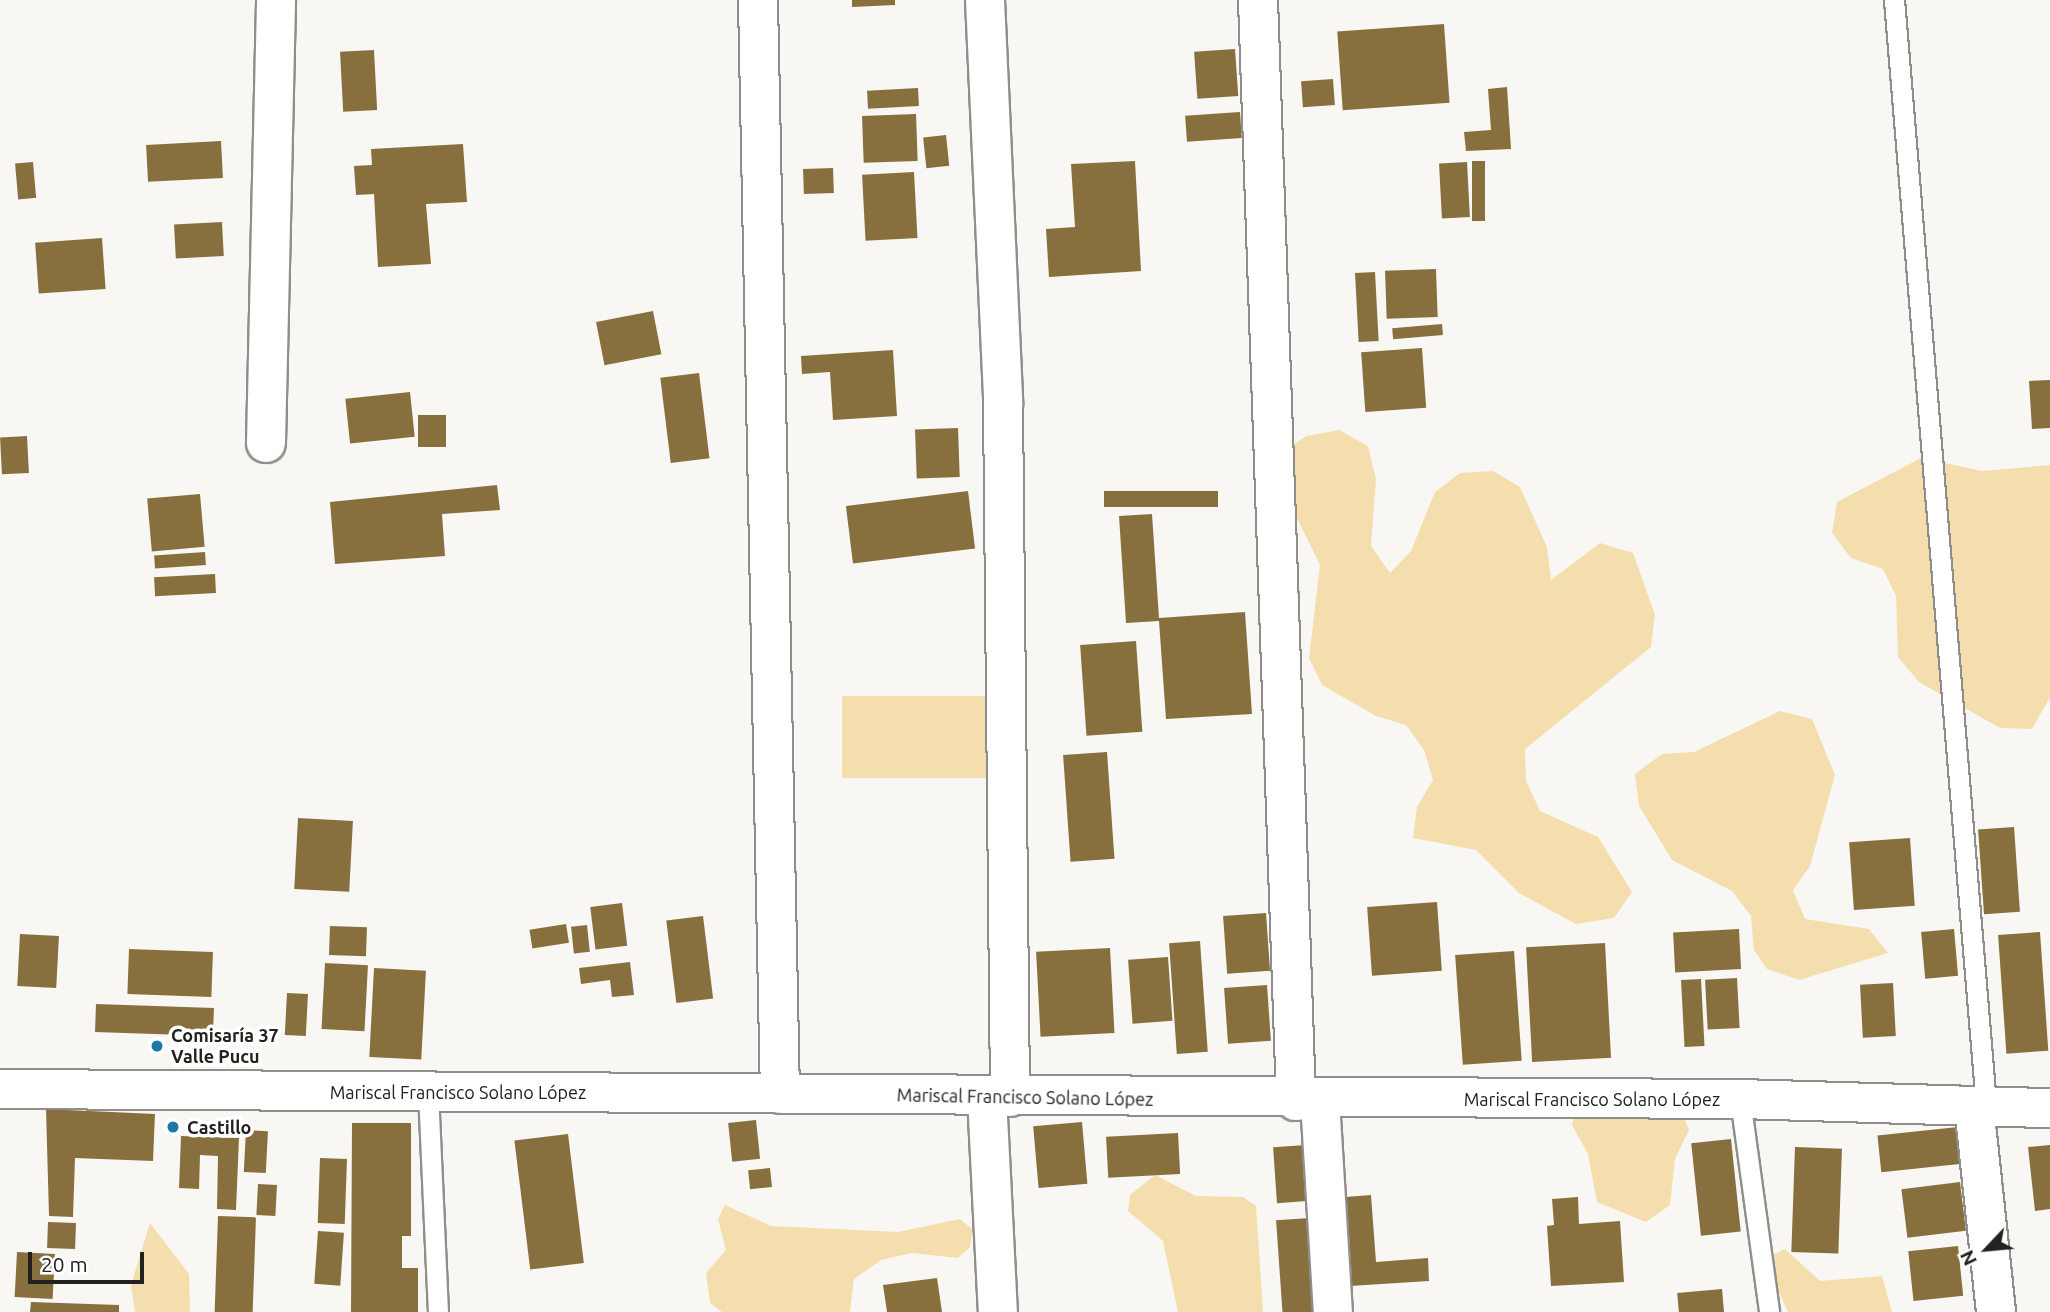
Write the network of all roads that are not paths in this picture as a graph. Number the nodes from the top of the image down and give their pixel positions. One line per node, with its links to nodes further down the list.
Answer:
1 (276, 0): 6 (street)
2 (758, 0): 9 (street)
3 (985, 0): 10 (street)
4 (1258, 0): 12 (street)
5 (1894, 0): 13 (lane)
6 (266, 443)
7 (0, 1089): 8 (street, Mariscal Francisco Solano López)
8 (428, 1092): 9 (street, Mariscal Francisco Solano López); 15 (lane)
9 (780, 1094): 10 (street, Mariscal Francisco Solano López)
10 (998, 1097): 12 (street, Mariscal Francisco Solano López); 16 (street)
11 (1740, 1099): 12 (street, Mariscal Francisco Solano López); 13 (street, Mariscal Francisco Solano López); 18 (lane)
12 (1308, 1101): 17 (street)
13 (1980, 1106): 14 (street, Mariscal Francisco Solano López); 19 (street)
14 (2050, 1108)
15 (439, 1312)
16 (998, 1312)
17 (1333, 1312)
18 (1769, 1312)
19 (1996, 1312)

